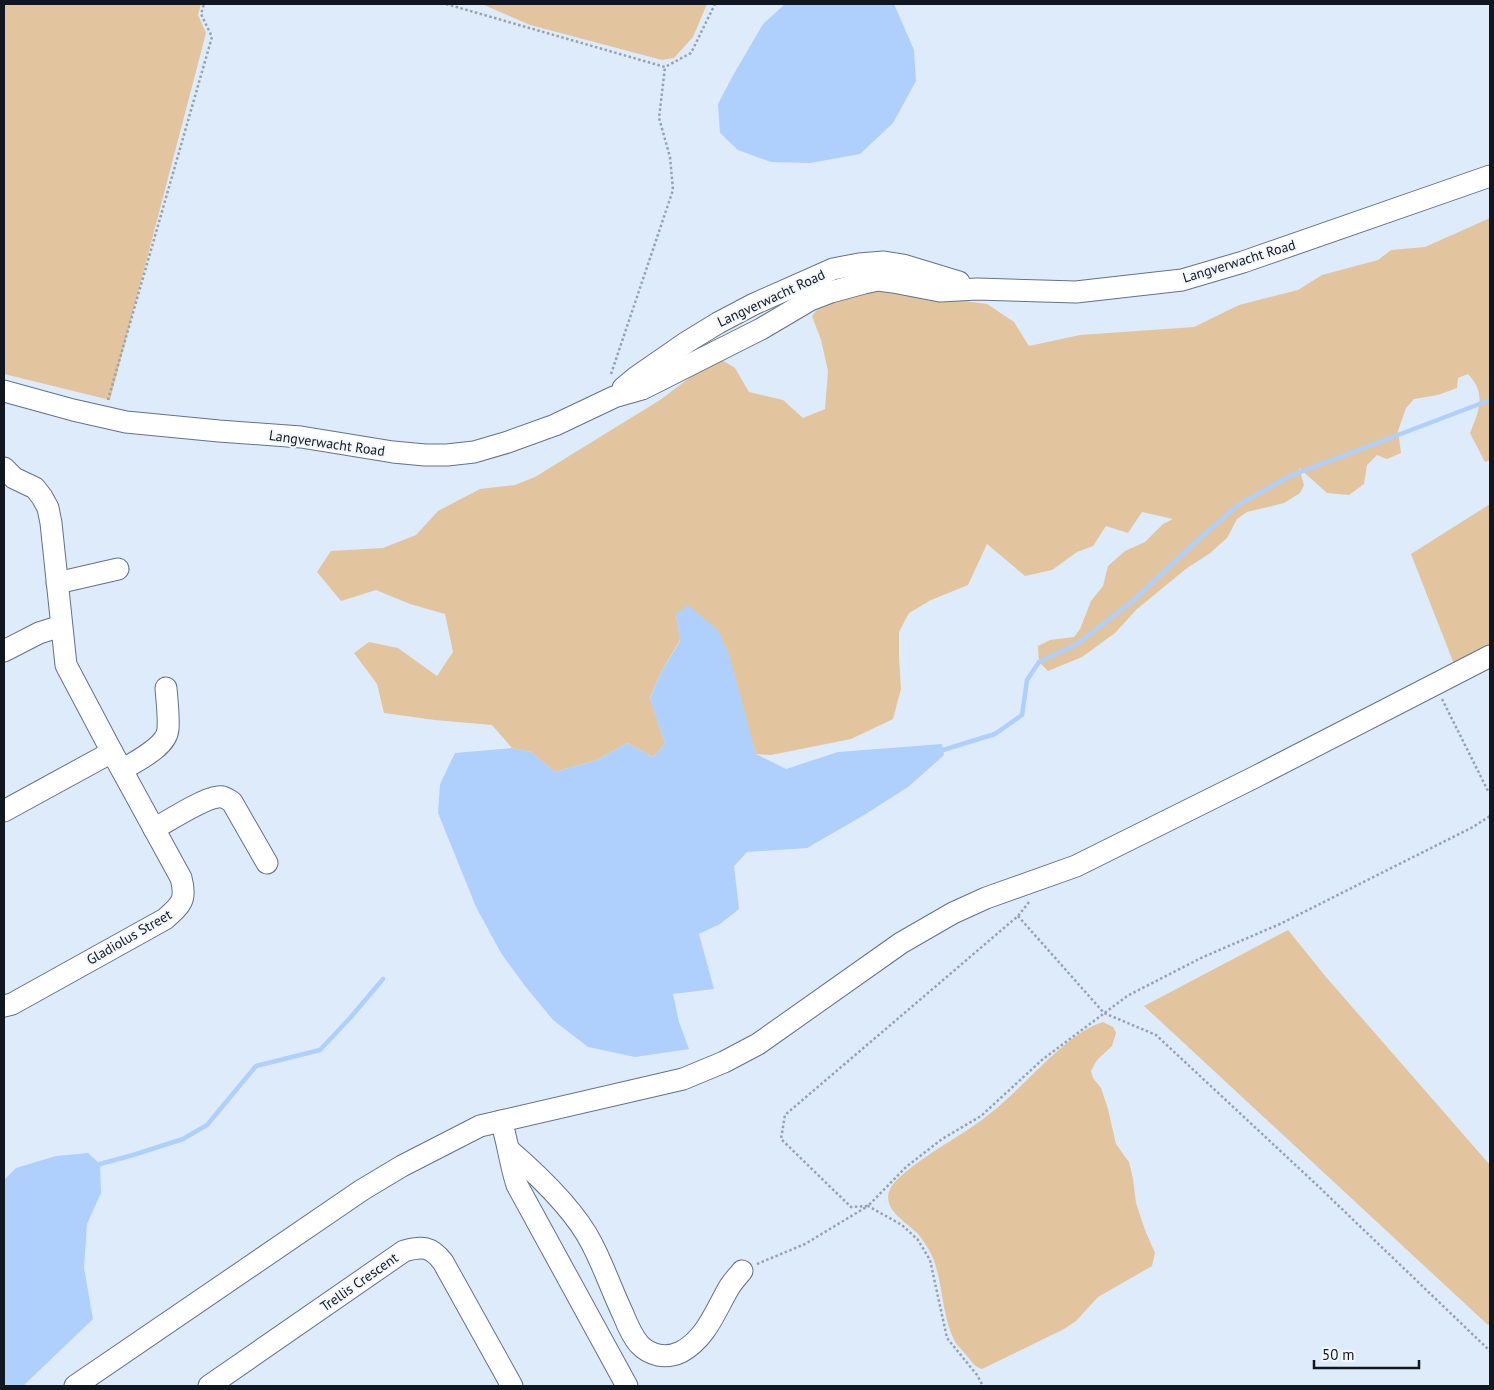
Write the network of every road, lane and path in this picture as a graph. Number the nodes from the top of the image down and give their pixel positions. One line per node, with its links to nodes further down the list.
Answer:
1 (204, 4): 8 (path)
2 (446, 4): 4 (path)
3 (715, 4): 4 (path)
4 (665, 68): 7 (path)
5 (1490, 176): 7 (street, Langverwacht Road)
6 (4, 391): 8 (street, Langverwacht Road)
7 (612, 398): 8 (street, Langverwacht Road)
8 (103, 418)
9 (4, 468): 11 (street, Gladiolus Street)
10 (118, 569): 11 (street)
11 (57, 583): 12 (street, Gladiolus Street)
12 (61, 626): 13 (street); 17 (street, Gladiolus Street)
13 (4, 651)
14 (1490, 656): 15 (street)
15 (1435, 684): 18 (path); 27 (street)
16 (166, 688): 17 (street)
17 (117, 761): 19 (street); 21 (street, Gladiolus Street)
18 (1490, 793)
19 (4, 811)
20 (1490, 816): 26 (path)
21 (154, 829): 22 (street); 25 (street, Gladiolus Street)
22 (267, 863)
23 (1034, 896): 24 (path)
24 (1018, 916): 26 (path); 29 (path)
25 (4, 1006)
26 (1104, 1013): 29 (path); 31 (path)
27 (502, 1120): 28 (street); 32 (street)
28 (509, 1150): 30 (street); 35 (street)
29 (868, 1206): 30 (path); 36 (path)
30 (742, 1271)
31 (1490, 1351)
32 (75, 1386)
33 (209, 1386): 34 (street, Trellis Crescent)
34 (512, 1386)
35 (627, 1386)
36 (983, 1386)

